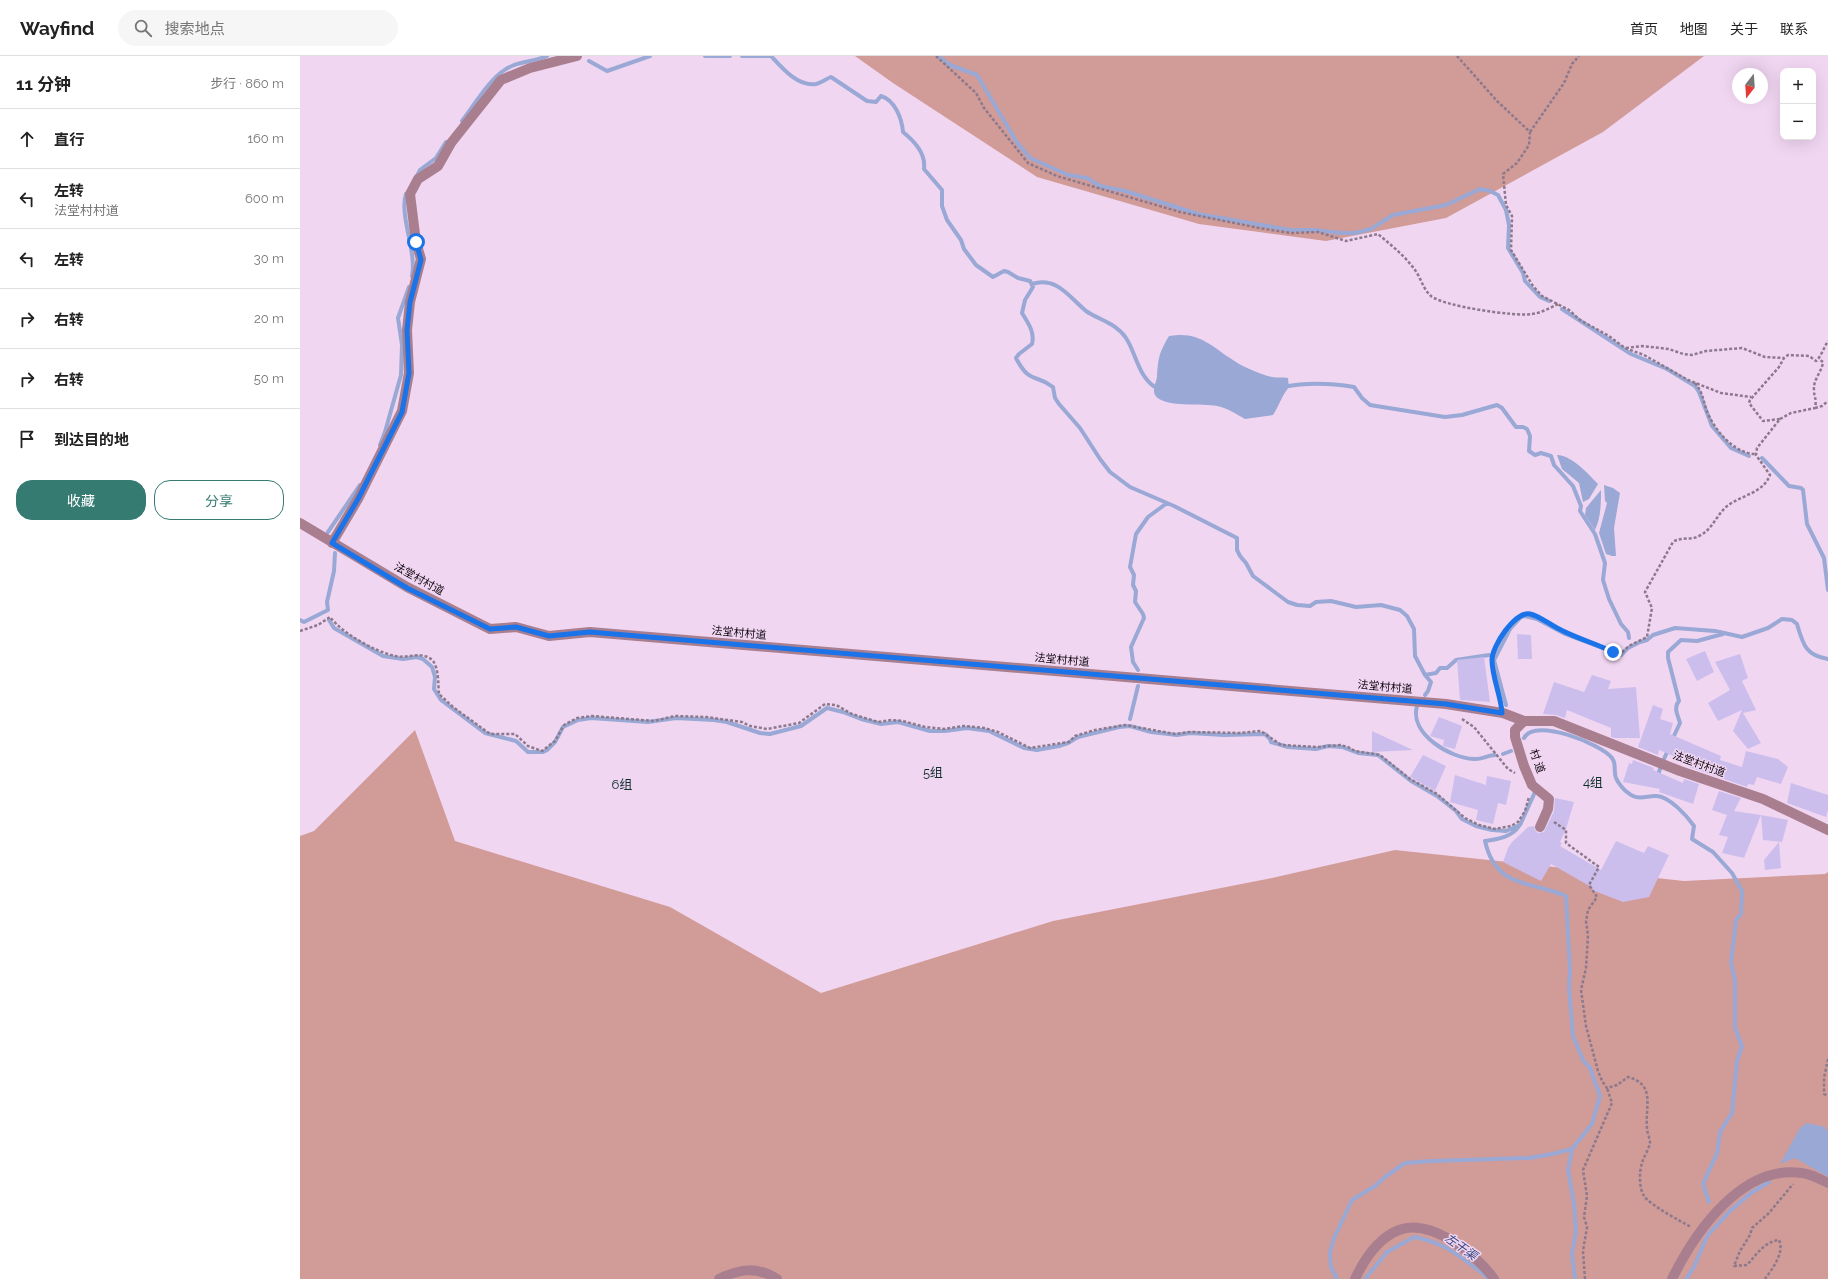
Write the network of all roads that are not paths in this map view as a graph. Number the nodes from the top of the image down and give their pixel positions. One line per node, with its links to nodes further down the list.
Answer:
1 (577, 56): 3 (street)
2 (300, 523): 3 (street, 法堂村村道)
3 (332, 543): 4 (street, 法堂村村道)
4 (1524, 722): 5 (street, 村 道); 6 (street, 法堂村村道)
5 (1540, 826)
6 (1828, 830)
7 (1828, 1183): 12 (street)
8 (719, 1279): 9 (street)
9 (777, 1279)
10 (1355, 1279): 11 (street)
11 (1494, 1279)
12 (1672, 1279)

